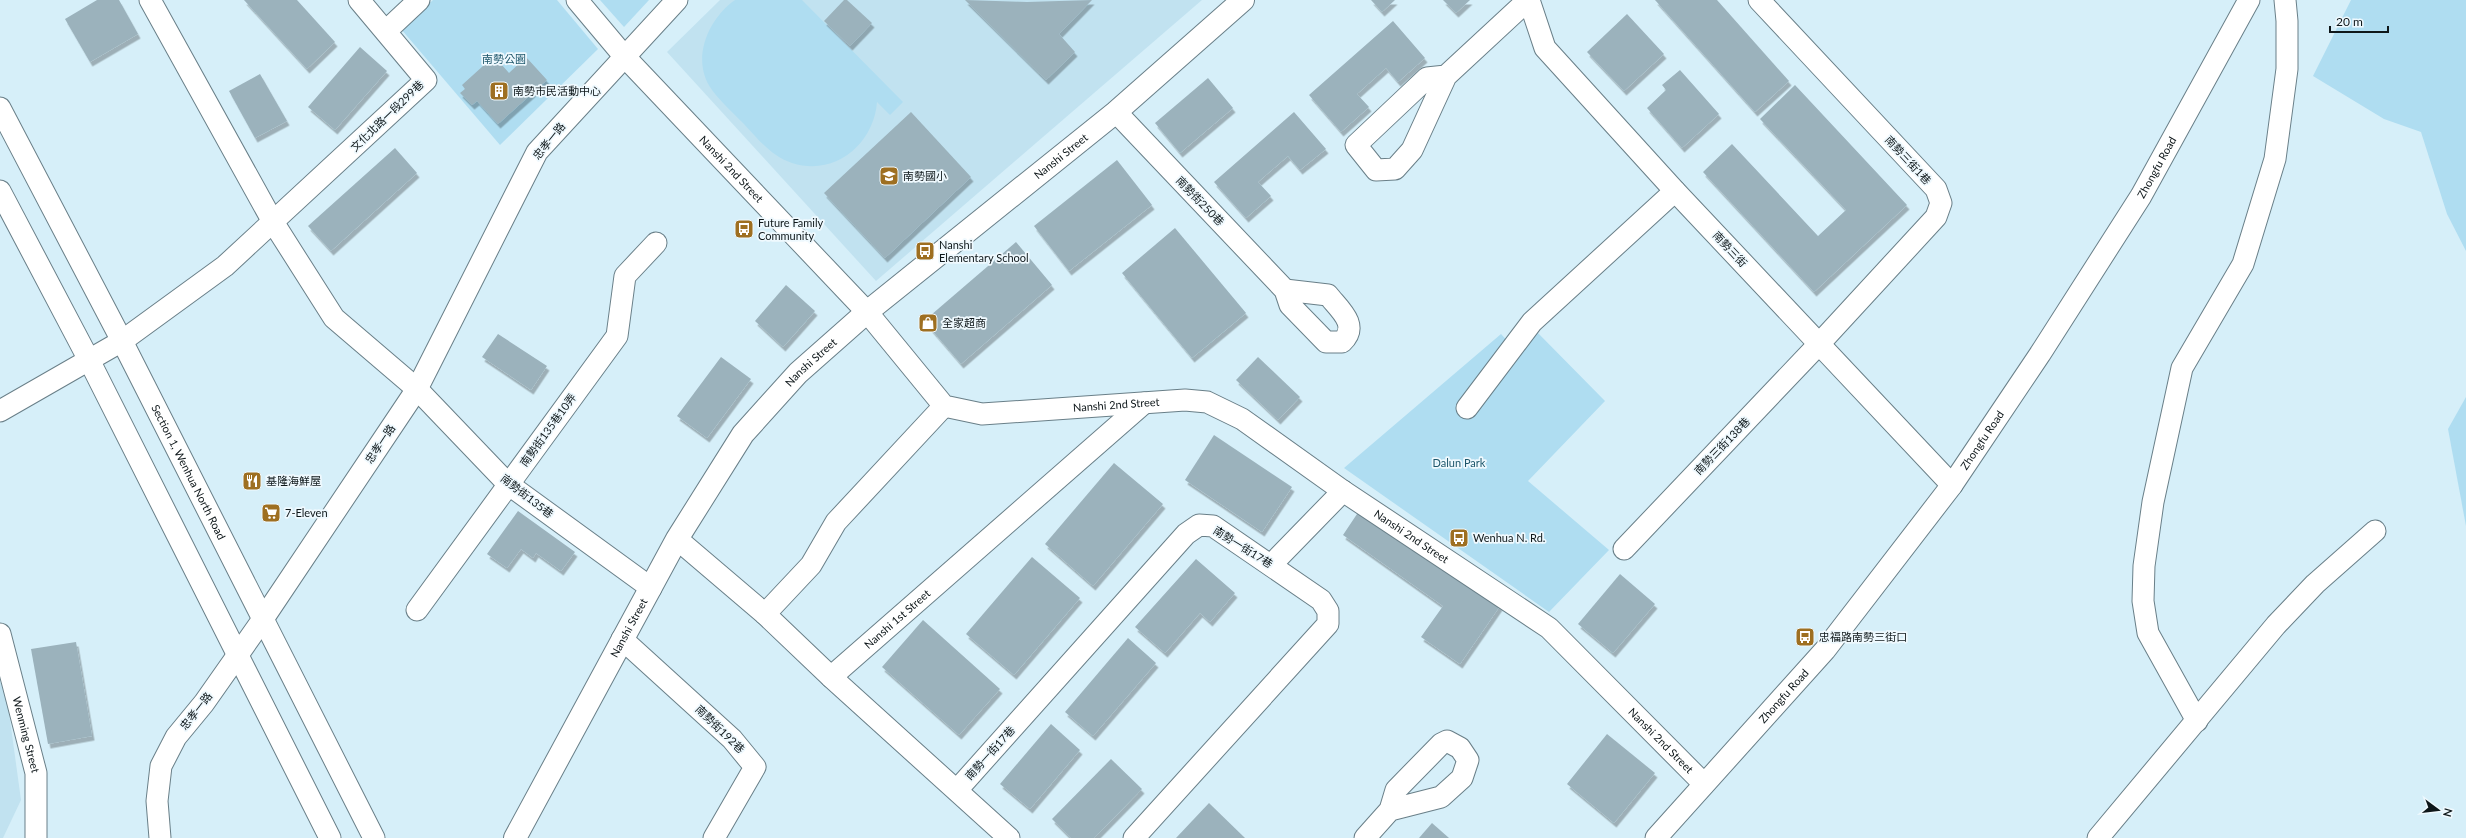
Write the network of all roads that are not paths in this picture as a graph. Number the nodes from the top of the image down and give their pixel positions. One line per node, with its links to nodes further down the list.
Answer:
1 (150, 0): 18 (street)
2 (359, 0): 11 (street, 文化北路一段299巷)
3 (419, 0): 11 (street)
4 (576, 0): 12 (street, Nanshi 2nd Street)
5 (678, 0): 12 (street, 忠孝一路)
6 (1243, 0): 15 (main road, Nanshi Street)
7 (1528, 0): 13 (street); 17 (street, 南勢三街)
8 (1759, 0): 23 (street, 南勢三街1巷)
9 (2249, 0): 31 (street, Zhongfu Road)
10 (2285, 0): 45 (street)
11 (386, 31): 18 (street, 文化北路一段299巷)
12 (624, 56): 21 (street, Nanshi 2nd Street); 25 (street, 忠孝一路)
13 (1446, 76): 13 (street)
14 (0, 108): 22 (street, Section 1, Wenhua North Road)
15 (1116, 112): 20 (street, 南勢街250巷); 21 (main road, Nanshi Street)
16 (0, 191): 24 (street)
17 (1675, 191): 23 (street, 南勢三街); 28 (street)
18 (273, 222): 22 (street, 文化北路一段299巷); 25 (street)
19 (656, 243): 30 (street, 南勢街135巷10弄)
20 (1285, 290)
21 (867, 312): 27 (street, Nanshi 2nd Street); 34 (main road, Nanshi Street)
22 (122, 341): 24 (street, 文化北路一段299巷); 40 (street, Section 1, Wenhua North Road)
23 (1819, 344): 31 (street, 南勢三街); 35 (street, 南勢三街138巷)
24 (89, 360): 29 (street, 文化北路一段299巷); 43 (street)
25 (417, 389): 30 (street, 南勢街135巷); 40 (street, 忠孝一路)
26 (1144, 403): 27 (street, Nanshi 2nd Street); 32 (street, Nanshi 2nd Street); 44 (street, Nanshi 1st Street)
27 (944, 406): 39 (street)
28 (1467, 408)
29 (0, 411)
30 (508, 484): 37 (street, 南勢街135巷); 38 (street, 南勢街135巷10弄)
31 (1952, 485): 46 (street, Zhongfu Road)
32 (1343, 491): 36 (street); 46 (street, Nanshi 2nd Street)
33 (2375, 531): 45 (street)
34 (677, 539): 37 (main road, Nanshi Street); 39 (street)
35 (1624, 549)
36 (1272, 564): 47 (street, 南勢一街17巷); 56 (street, 南勢一街17巷)
37 (651, 588): 41 (main road, Nanshi Street)
38 (417, 610)
39 (765, 614): 44 (street)
40 (264, 619): 43 (street, 忠孝一路); 52 (street, Section 1, Wenhua North Road)
41 (622, 639): 53 (main road, Nanshi Street); 54 (street, 南勢街192巷)
42 (1, 641): 49 (street, Wenming Street)
43 (238, 654): 50 (street, 忠孝一路); 51 (street)
44 (831, 677): 47 (street)
45 (2197, 721): 59 (street)
46 (1704, 784): 58 (street, Zhongfu Road)
47 (957, 790): 55 (street)
48 (1390, 810): 57 (street)
49 (36, 838)
50 (160, 838)
51 (330, 838)
52 (374, 838)
53 (515, 838)
54 (714, 838)
55 (1009, 838)
56 (1134, 838)
57 (1365, 838)
58 (1656, 838)
59 (2098, 838)

